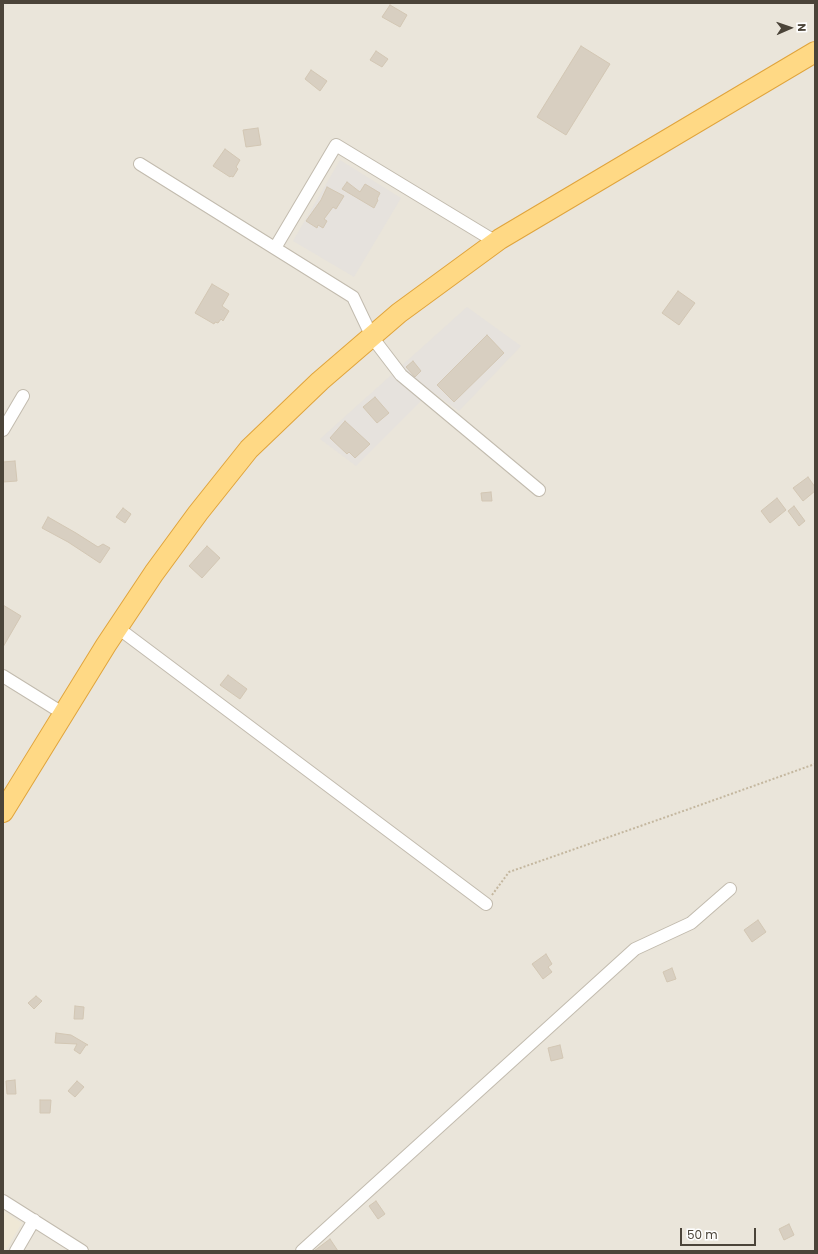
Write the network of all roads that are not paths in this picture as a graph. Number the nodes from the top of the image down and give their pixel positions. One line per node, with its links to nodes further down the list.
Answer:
1 (815, 52): 3 (highway)
2 (140, 164): 4 (street)
3 (496, 242): 4 (street); 5 (highway)
4 (275, 248): 5 (street)
5 (372, 337): 8 (street); 9 (highway)
6 (23, 396): 7 (street)
7 (3, 430)
8 (539, 490)
9 (118, 628): 11 (highway); 14 (street)
10 (3, 676): 11 (street)
11 (64, 714): 12 (highway)
12 (3, 812)
13 (730, 889): 19 (street)
14 (486, 904)
15 (3, 1201): 16 (street)
16 (34, 1220): 17 (street); 18 (street)
17 (16, 1251)
18 (82, 1251)
19 (302, 1251)

